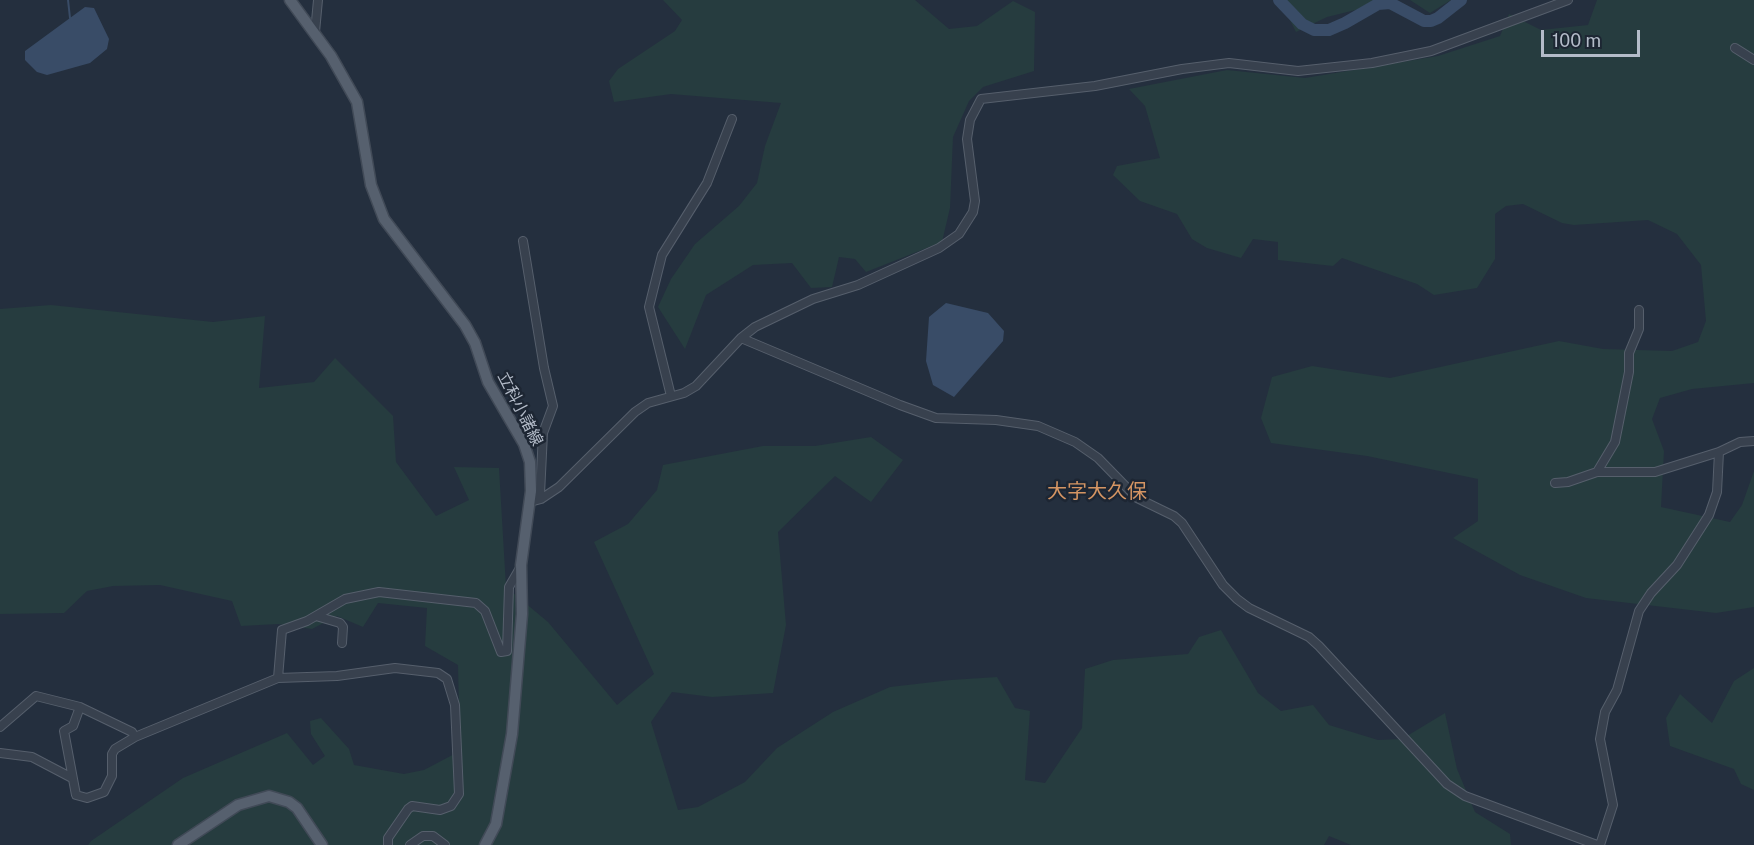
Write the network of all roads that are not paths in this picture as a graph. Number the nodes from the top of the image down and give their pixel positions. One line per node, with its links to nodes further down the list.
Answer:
1 (290, 0): 4 (main road, 立科小諸線)
2 (318, 0): 4 (street)
3 (1568, 0): 10 (street)
4 (315, 33): 16 (main road, 立科小諸線)
5 (1735, 48): 6 (street)
6 (1754, 60)
7 (732, 119): 11 (street)
8 (523, 241): 16 (street)
9 (1639, 310): 14 (street)
10 (741, 338): 11 (street); 32 (street)
11 (671, 396): 16 (street)
12 (1754, 441): 13 (street)
13 (1719, 452): 14 (street); 32 (street)
14 (1597, 472): 15 (street)
15 (1555, 483)
16 (530, 502): 17 (main road, 立科小諸線)
17 (521, 566): 18 (street); 31 (main road, 立科小諸線)
18 (316, 616): 19 (street); 20 (street)
19 (342, 643)
20 (278, 678): 23 (street); 28 (street)
21 (80, 707): 22 (street); 23 (street); 25 (street)
22 (0, 727)
23 (135, 737): 25 (street)
24 (0, 753): 25 (street)
25 (72, 778)
26 (178, 845): 27 (main road)
27 (322, 845)
28 (388, 845)
29 (410, 845): 30 (street)
30 (445, 845)
31 (485, 845)
32 (1599, 845)

